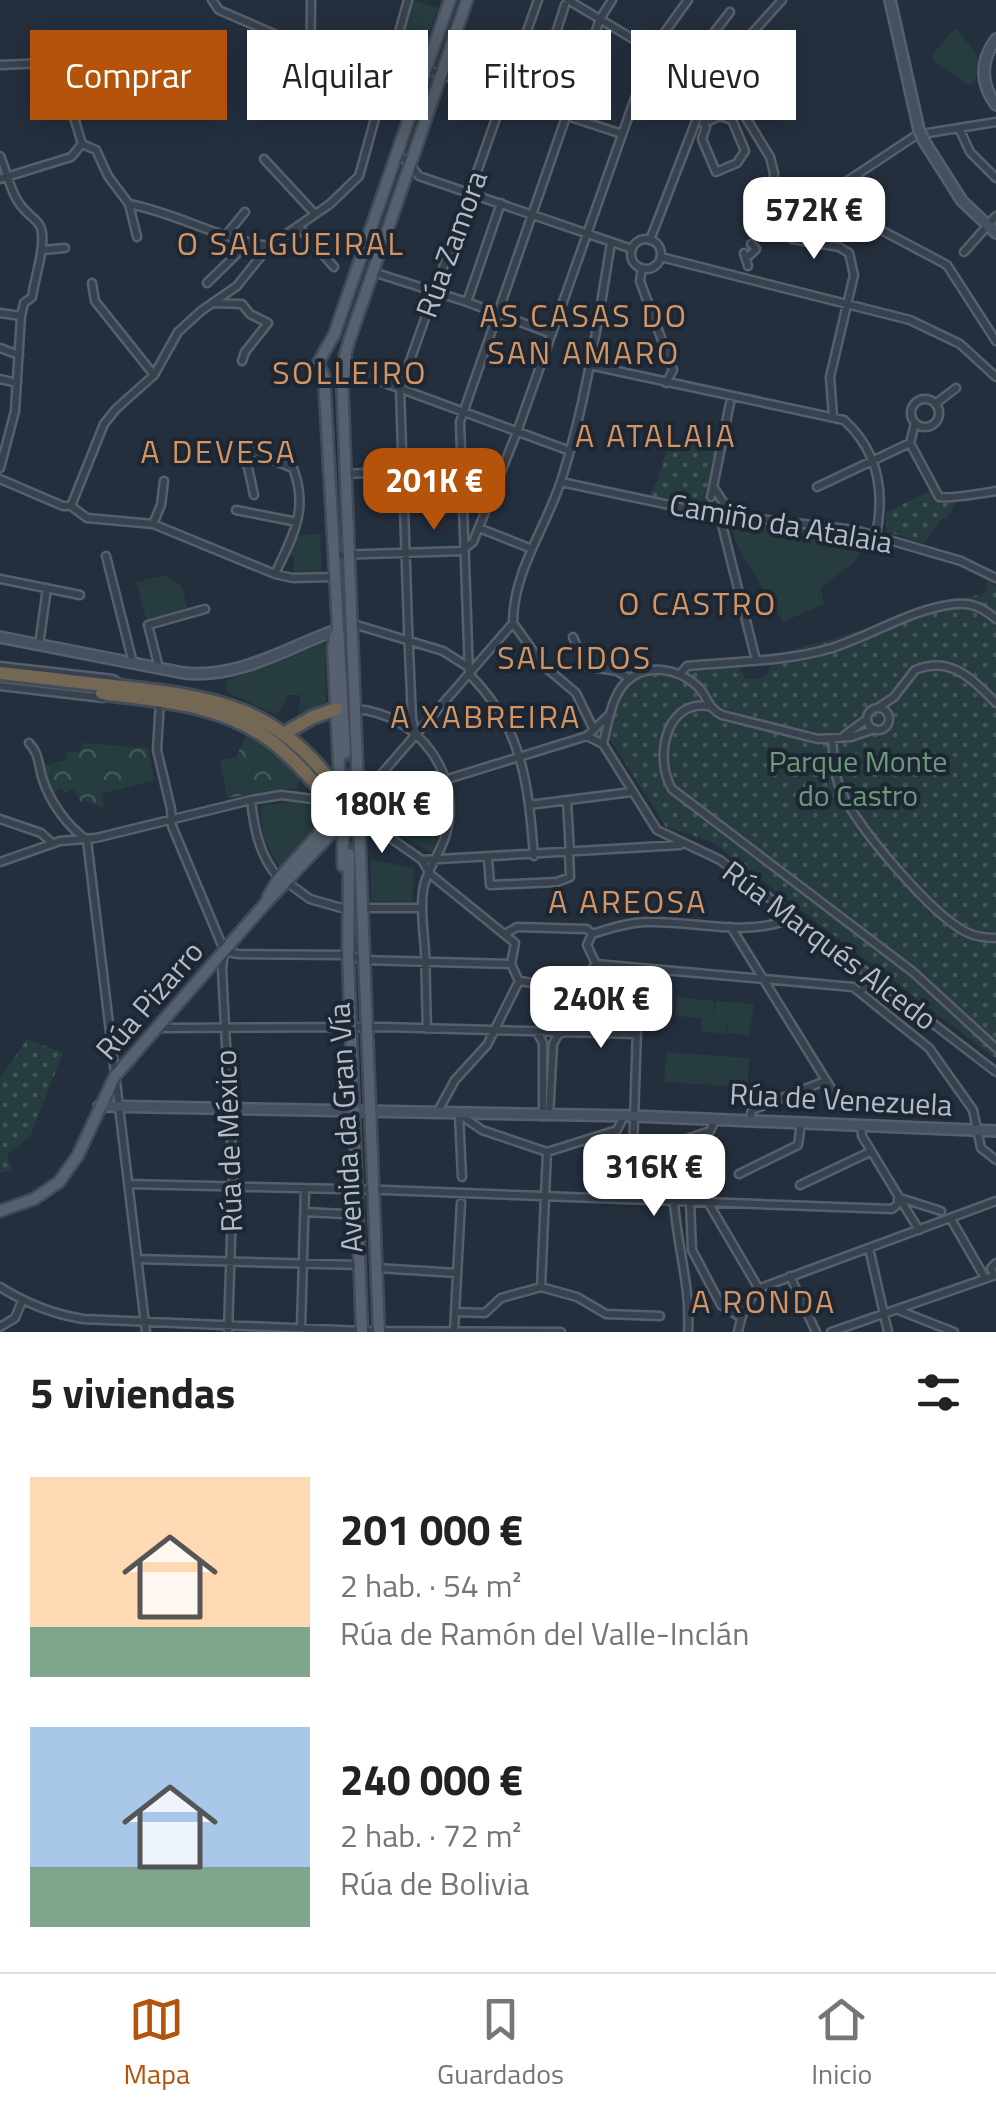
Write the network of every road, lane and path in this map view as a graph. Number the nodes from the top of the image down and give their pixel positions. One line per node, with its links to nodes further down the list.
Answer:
1 (212, 0): 14 (street)
2 (311, 0): 15 (street)
3 (408, 0): 55 (street)
4 (450, 0): 24 (main road)
5 (467, 0): 27 (main road)
6 (538, 0): 16 (street, Rúa Zamora)
7 (612, 0): 13 (street)
8 (688, 0): 19 (street)
9 (890, 0): 40 (main road)
10 (778, 1): 21 (street)
11 (567, 2): 13 (street); 17 (street)
12 (730, 12): 20 (street)
13 (600, 19): 18 (street); 22 (street)
14 (265, 30)
15 (311, 30)
16 (527, 30)
17 (557, 30)
18 (596, 30)
19 (666, 30)
20 (716, 30)
21 (752, 30)
22 (631, 37)
23 (996, 39): 29 (main road)
24 (428, 63)
25 (0, 65): 41 (street)
26 (428, 70): 27 (street)
27 (441, 74): 28 (street); 46 (main road)
28 (448, 76)
29 (996, 106)
30 (631, 109): 39 (street)
31 (408, 120): 45 (main road)
32 (495, 120): 50 (street, Rúa Zamora)
33 (563, 120): 56 (street)
34 (580, 120): 39 (street)
35 (696, 120): 65 (street)
36 (749, 120): 49 (street)
37 (996, 122): 38 (street)
38 (958, 128): 40 (street); 48 (street)
39 (622, 134): 63 (street)
40 (922, 135): 51 (street); 61 (main road)
41 (82, 144): 47 (street); 53 (street)
42 (0, 156): 47 (street)
43 (743, 157): 43 (street)
44 (264, 159): 55 (street)
45 (395, 159): 46 (street); 91 (main road)
46 (410, 166): 50 (street); 78 (main road)
47 (4, 178): 71 (street)
48 (996, 178)
49 (772, 189): 58 (street); 60 (street)
50 (469, 194): 52 (street); 81 (street, Rúa Zamora)
51 (828, 194): 58 (street); 89 (street)
52 (501, 203): 56 (street); 82 (street)
53 (129, 204): 62 (street); 64 (street)
54 (245, 212): 62 (street)
55 (315, 214): 59 (street)
56 (532, 214): 63 (street); 86 (street)
57 (996, 216): 61 (street)
58 (794, 217): 60 (street)
59 (298, 226): 68 (street); 76 (street)
60 (779, 227): 83 (street)
61 (992, 230): 73 (street)
62 (227, 234): 66 (street)
63 (588, 235): 67 (street); 88 (street)
64 (137, 237)
65 (650, 240): 70 (street); 74 (street)
66 (248, 243): 68 (street); 79 (street)
67 (611, 243): 70 (street); 96 (street)
68 (270, 246): 84 (street)
69 (65, 248): 71 (street)
70 (632, 249): 77 (street)
71 (42, 250): 87 (street)
72 (750, 252): 75 (street)
73 (964, 252)
74 (660, 257): 77 (street); 83 (street)
75 (748, 266)
76 (334, 267)
77 (642, 268): 94 (street)
78 (373, 272): 81 (street); 93 (main road)
79 (207, 282)
80 (92, 283): 98 (street)
81 (434, 292): 82 (street); 106 (street, Rúa Zamora)
82 (467, 302): 86 (street)
83 (850, 302): 100 (street); 110 (street)
84 (212, 303): 95 (street); 98 (street)
85 (0, 313): 87 (street)
86 (497, 314): 88 (street); 109 (street)
87 (21, 316): 92 (street)
88 (552, 334): 112 (street)
89 (996, 341)
90 (0, 348): 92 (street)
91 (327, 350): 93 (main road); 99 (main road)
92 (19, 355): 103 (street)
93 (346, 355): 97 (main road)
94 (670, 360): 102 (street); 104 (street)
95 (242, 361)
96 (589, 365): 102 (street); 114 (street)
97 (345, 373): 99 (main road); 106 (street); 119 (main road)
98 (154, 375): 128 (street)
99 (324, 376): 140 (main road)
100 (996, 377)
101 (0, 379): 103 (street)
102 (666, 382): 104 (street)
103 (17, 384): 116 (street)
104 (685, 386): 110 (street)
105 (956, 388): 108 (street)
106 (400, 389): 109 (street); 118 (street, Rúa Zamora)
107 (730, 403): 124 (street)
108 (935, 404): 111 (street); 111 (street)
109 (462, 411): 112 (street); 117 (street)
110 (833, 416): 115 (street)
111 (915, 423): 113 (street)
112 (518, 432): 114 (street); 134 (street)
113 (910, 443): 115 (street); 125 (street)
114 (570, 451): 122 (street)
115 (873, 460): 123 (street); 135 (street)
116 (0, 468)
117 (460, 468): 118 (street); 133 (street)
118 (402, 470): 119 (street); 138 (street, Rúa Zamora)
119 (345, 474): 139 (main road)
120 (0, 479): 128 (street)
121 (164, 482): 132 (street)
122 (561, 482): 130 (street, Camiño da Atalaia); 136 (street)
123 (817, 486)
124 (713, 487): 127 (street); 130 (street)
125 (996, 491)
126 (254, 495): 131 (street)
127 (711, 497)
128 (71, 506): 132 (street)
129 (236, 510): 131 (street)
130 (723, 511): 135 (street, Camiño da Atalaia); 157 (street)
131 (297, 522): 142 (street)
132 (153, 524): 142 (street)
133 (462, 528): 134 (street); 137 (street)
134 (478, 531): 136 (street); 137 (street)
135 (876, 536): 144 (street, Camiño da Atalaia)
136 (532, 549): 150 (street)
137 (463, 550): 138 (street); 160 (street)
138 (405, 552): 139 (street); 155 (street, Rúa Zamora)
139 (348, 554): 140 (street); 151 (main road)
140 (332, 555): 143 (main road)
141 (106, 556): 158 (street)
142 (275, 574): 143 (street)
143 (333, 576): 152 (main road)
144 (996, 578)
145 (0, 579): 146 (street)
146 (47, 588): 147 (street); 156 (street)
147 (80, 594)
148 (205, 609): 159 (street)
149 (996, 619): 157 (street)
150 (513, 623): 160 (street); 174 (street)
151 (350, 628): 152 (main road); 155 (street); 169 (main road)
152 (336, 630): 159 (main road); 170 (main road)
153 (0, 637): 156 (main road)
154 (572, 638): 163 (street)
155 (409, 639): 160 (street); 176 (street, Rúa Zamora)
156 (39, 644): 158 (main road)
157 (756, 660): 161 (street)
158 (133, 663): 159 (main road)
159 (160, 668)
160 (469, 671): 176 (street); 180 (street)
161 (680, 673): 163 (street); 167 (street)
162 (0, 676): 164 (highway)
163 (630, 678): 171 (street)
164 (126, 692): 165 (highway); 175 (highway)
165 (160, 700): 183 (highway); 188 (street)
166 (996, 703): 168 (street)
167 (708, 706): 177 (street); 240 (street)
168 (879, 708): 172 (street); 173 (street)
169 (356, 709): 176 (street); 184 (main road)
170 (336, 710): 175 (highway); 183 (main road)
171 (611, 713): 174 (street); 179 (street)
172 (867, 719): 173 (street); 177 (street)
173 (875, 730): 177 (street)
174 (590, 733): 179 (street); 180 (street)
175 (283, 734): 183 (highway)
176 (416, 734): 181 (street); 184 (street)
177 (836, 739): 217 (street)
178 (29, 743): 193 (street)
179 (602, 744): 182 (street, Rúa Marqués Alcedo)
180 (521, 756): 181 (street); 187 (street)
181 (446, 780): 184 (street); 201 (street)
182 (631, 792): 186 (street); 192 (street, Rúa Marqués Alcedo)
183 (334, 794): 184 (main road); 185 (street); 191 (main road, Avenida da Gran Vía)
184 (364, 795): 190 (main road, Avenida da Gran Vía)
185 (251, 800): 188 (street); 205 (street)
186 (568, 800): 187 (street); 197 (street)
187 (529, 805): 198 (street)
188 (171, 818): 193 (street); 218 (street)
189 (0, 819): 194 (street)
190 (362, 824): 191 (main road); 200 (street); 208 (main road, Avenida da Gran Vía)
191 (337, 825): 205 (main road, Rúa Pizarro); 210 (main road, Avenida da Gran Vía)
192 (657, 830): 195 (street, Rúa Marqués Alcedo); 196 (street)
193 (87, 840): 194 (street); 242 (street)
194 (52, 843): 202 (street)
195 (684, 844): 196 (street); 211 (street, Rúa Marqués Alcedo)
196 (650, 849): 197 (street)
197 (569, 853): 198 (street); 199 (street)
198 (534, 856): 199 (street)
199 (488, 858): 201 (street)
200 (422, 860): 201 (street); 204 (street)
201 (436, 861): 204 (street)
202 (0, 862)
203 (293, 869): 206 (main road, Rúa Pizarro)
204 (430, 874): 209 (street); 215 (street)
205 (283, 880): 206 (main road, Rúa Pizarro); 207 (main road, Rúa Pizarro); 210 (street)
206 (272, 890): 207 (main road, Rúa Pizarro)
207 (263, 906): 218 (main road, Rúa Pizarro)
208 (364, 908): 209 (street); 212 (main road, Avenida da Gran Vía)
209 (422, 908): 221 (street)
210 (345, 910): 213 (main road, Avenida da Gran Vía)
211 (794, 917): 214 (street); 225 (street, Rúa Marqués Alcedo)
212 (362, 921): 213 (main road, Avenida da Gran Vía); 220 (main road, Avenida da Gran Vía)
213 (348, 922): 219 (main road, Avenida da Gran Vía)
214 (731, 927): 216 (street); 227 (street)
215 (504, 934): 216 (street); 222 (street)
216 (592, 934): 223 (street)
217 (996, 938)
218 (224, 951): 219 (street); 232 (main road, Rúa Pizarro); 233 (street, Rúa de México)
219 (348, 955): 220 (street); 230 (main road, Avenida da Gran Vía)
220 (363, 960): 221 (street); 231 (main road, Avenida da Gran Vía)
221 (425, 962): 222 (street); 234 (street)
222 (511, 964): 226 (street)
223 (596, 964): 224 (street); 226 (street)
224 (640, 969): 227 (street); 239 (street)
225 (874, 979): 228 (street); 243 (street, Rúa Marqués Alcedo)
226 (520, 980): 235 (street)
227 (764, 980): 228 (street); 245 (street)
228 (860, 992): 260 (street)
229 (548, 1012): 237 (street)
230 (350, 1027): 231 (street); 233 (street); 250 (main road, Avenida da Gran Vía)
231 (366, 1027): 234 (street); 251 (main road, Avenida da Gran Vía)
232 (156, 1028): 233 (street); 241 (main road, Rúa Pizarro)
233 (225, 1028): 249 (street, Rúa de México)
234 (427, 1029): 235 (street)
235 (492, 1030): 236 (street); 252 (street)
236 (531, 1030): 237 (street); 254 (street)
237 (549, 1030): 238 (street)
238 (567, 1031): 239 (street); 254 (street)
239 (637, 1034): 255 (street)
240 (996, 1048)
241 (134, 1052): 242 (street); 244 (main road, Rúa Pizarro)
242 (113, 1054): 244 (street)
243 (996, 1072)
244 (115, 1076): 246 (main road, Rúa Pizarro); 248 (street)
245 (825, 1081): 247 (street); 257 (street)
246 (99, 1106): 248 (main road, Rúa de Venezuela); 283 (main road, Rúa Pizarro)
247 (842, 1106)
248 (119, 1107): 249 (main road, Rúa de Venezuela); 269 (street)
249 (230, 1110): 250 (main road, Rúa de Venezuela); 271 (street, Rúa de México)
250 (354, 1113): 251 (main road, Rúa de Venezuela); 274 (main road, Avenida da Gran Vía)
251 (369, 1113): 252 (main road, Rúa de Venezuela); 273 (main road, Avenida da Gran Vía)
252 (436, 1114): 253 (main road, Rúa de Venezuela)
253 (459, 1114): 254 (main road, Rúa de Venezuela); 262 (street, Rúa de Venezuela); 266 (street)
254 (546, 1116): 255 (main road, Rúa de Venezuela)
255 (629, 1116): 256 (main road, Rúa de Venezuela); 262 (street); 267 (street)
256 (715, 1119): 257 (main road, Rúa de Venezuela); 268 (street)
257 (748, 1122): 258 (main road, Rúa de Venezuela)
258 (801, 1122): 259 (main road, Rúa de Venezuela); 265 (street)
259 (861, 1125): 260 (main road, Rúa de Venezuela); 263 (street)
260 (978, 1130): 261 (main road, Rúa de Venezuela); 264 (street)
261 (996, 1130)
262 (546, 1152): 275 (street)
263 (870, 1152): 270 (street); 276 (street)
264 (996, 1160)
265 (739, 1174)
266 (462, 1177)
267 (632, 1180)
268 (694, 1180)
269 (128, 1184): 271 (street); 291 (street)
270 (800, 1185)
271 (233, 1188): 272 (street); 292 (street, Rúa de México)
272 (304, 1190): 274 (street); 285 (street)
273 (374, 1190): 274 (street); 275 (street); 295 (main road, Avenida da Gran Vía)
274 (358, 1191): 294 (main road, Avenida da Gran Vía)
275 (545, 1197): 279 (street); 300 (street)
276 (898, 1198): 282 (street); 284 (street); 287 (street)
277 (996, 1201): 288 (street)
278 (461, 1202): 297 (street)
279 (674, 1202): 280 (street); 317 (street)
280 (690, 1202): 281 (street); 308 (street)
281 (708, 1203): 282 (street); 302 (street)
282 (892, 1209): 287 (street)
283 (0, 1211)
284 (941, 1211)
285 (305, 1212): 286 (street); 293 (street)
286 (344, 1214)
287 (909, 1215): 289 (street)
288 (951, 1219): 289 (street); 298 (street)
289 (918, 1230): 290 (street)
290 (869, 1248): 299 (street); 306 (street)
291 (137, 1259): 292 (street); 310 (street)
292 (230, 1263): 293 (street); 311 (street, Rúa de México)
293 (302, 1264): 294 (street); 312 (street)
294 (360, 1265): 314 (main road, Avenida da Gran Vía)
295 (377, 1268): 297 (street); 315 (main road, Avenida da Gran Vía)
296 (994, 1270): 298 (street)
297 (457, 1273): 305 (street)
298 (983, 1274): 304 (street)
299 (790, 1276): 302 (street); 319 (street)
300 (541, 1286): 305 (street); 307 (street)
301 (0, 1287): 303 (street)
302 (758, 1289): 308 (street)
303 (22, 1301): 309 (street); 310 (street)
304 (897, 1309): 306 (street); 322 (street)
305 (455, 1312): 313 (street)
306 (884, 1314): 320 (street); 321 (street)
307 (660, 1316)
308 (740, 1318): 318 (street)
309 (0, 1327)
310 (146, 1327): 311 (street)
311 (228, 1329): 312 (street)
312 (301, 1330): 314 (street)
313 (454, 1331): 315 (street); 316 (street)
314 (362, 1332): 315 (street)
315 (379, 1332)
316 (561, 1332)
317 (688, 1332)
318 (738, 1332)
319 (816, 1332)
320 (832, 1332)
321 (888, 1332)
322 (954, 1332)

